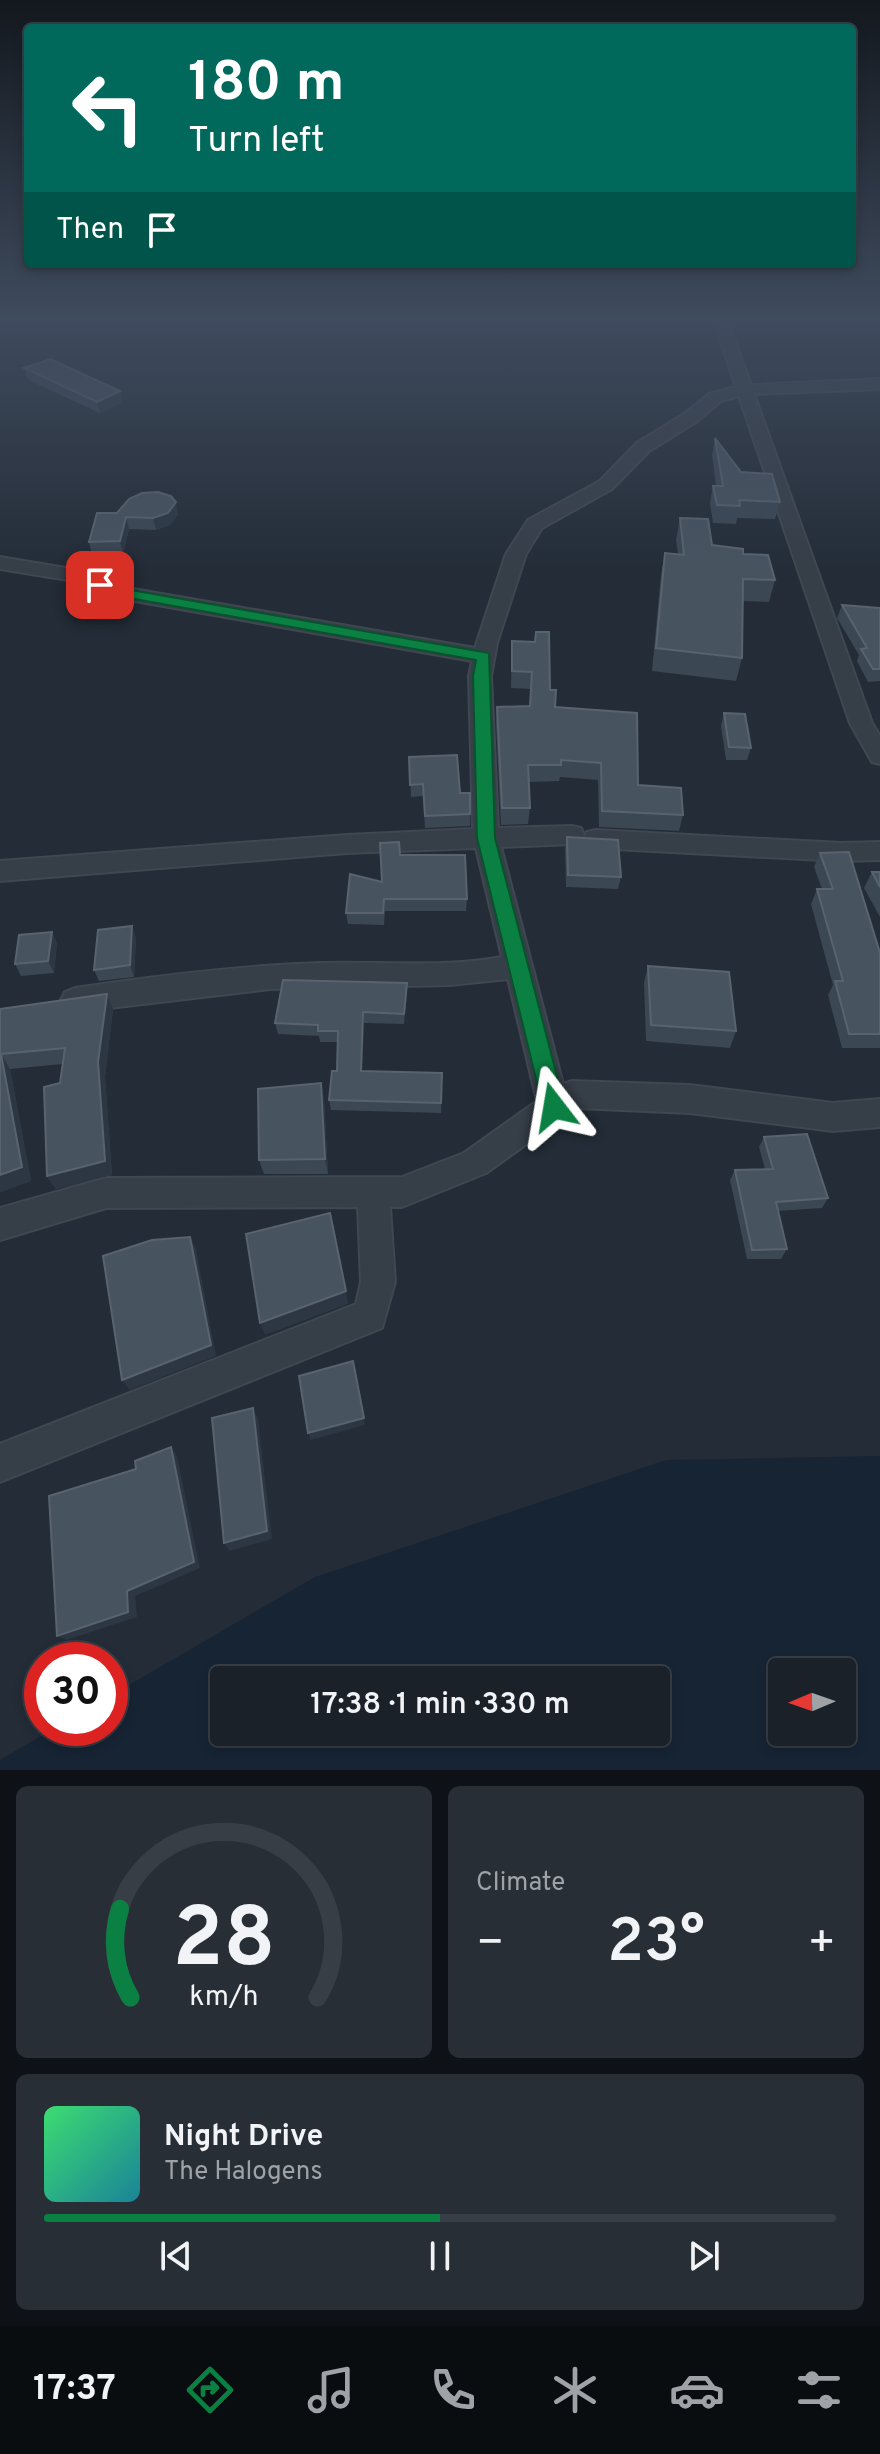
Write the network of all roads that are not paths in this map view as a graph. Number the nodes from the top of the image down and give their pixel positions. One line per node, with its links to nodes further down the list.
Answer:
1 (706, 405): 4 (street)
2 (750, 405): 5 (street)
3 (0, 563): 4 (street)
4 (484, 656): 7 (street)
5 (870, 722): 6 (street)
6 (880, 756)
7 (486, 838): 8 (street); 9 (street); 10 (street)
8 (880, 851)
9 (0, 871)
10 (518, 966): 11 (street); 12 (street)
11 (44, 1004)
12 (554, 1107): 13 (street); 14 (street)
13 (880, 1113)
14 (373, 1192): 15 (street); 16 (street)
15 (0, 1224)
16 (0, 1463)

